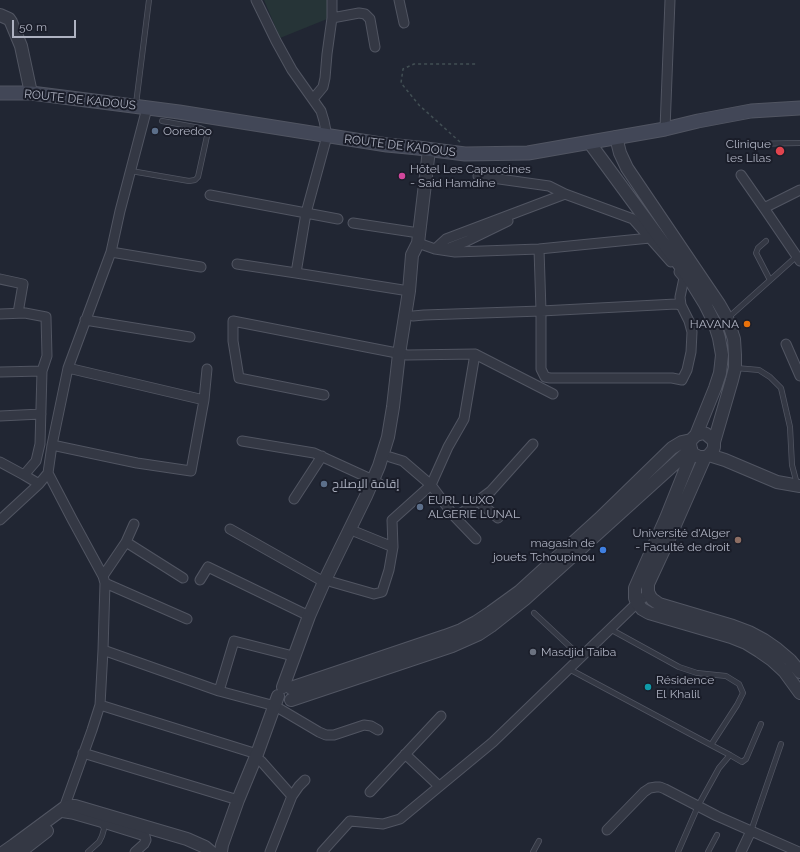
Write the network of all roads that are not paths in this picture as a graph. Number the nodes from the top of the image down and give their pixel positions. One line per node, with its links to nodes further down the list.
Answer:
1 (149, 0): 13 (lane)
2 (256, 0): 12 (street)
3 (332, 0): 7 (street)
4 (399, 0): 8 (street)
5 (670, 0): 16 (street)
6 (0, 15): 11 (street)
7 (332, 18): 9 (street); 12 (street)
8 (404, 23)
9 (375, 47)
10 (0, 93): 11 (main road, ROUTE DE KADOUS)
11 (31, 93): 13 (main road, ROUTE DE KADOUS)
12 (313, 99): 17 (street)
13 (142, 107): 17 (main road, ROUTE DE KADOUS); 23 (street)
14 (800, 108): 16 (main road, ROUTE DE KADOUS)
15 (162, 121): 23 (lane)
16 (665, 129): 18 (main road, ROUTE DE KADOUS)
17 (327, 136): 22 (main road, ROUTE DE KADOUS); 30 (street)
18 (616, 137): 19 (main road, ROUTE DE KADOUS); 51 (street)
19 (589, 142): 22 (main road, ROUTE DE KADOUS); 70 (street)
20 (800, 143): 21 (lane)
21 (747, 144)
22 (429, 150): 33 (street)
23 (131, 170): 38 (street)
24 (478, 176): 27 (street)
25 (741, 176): 29 (street)
26 (800, 190): 29 (street)
27 (565, 194): 34 (street); 37 (street)
28 (210, 195): 30 (street)
29 (764, 208): 39 (street)
30 (306, 213): 31 (street); 42 (street)
31 (338, 219)
32 (353, 223): 33 (street)
33 (418, 238): 37 (street); 45 (street); 50 (street)
34 (650, 238): 36 (street); 46 (street)
35 (766, 242): 44 (lane)
36 (539, 249): 37 (street); 47 (street)
37 (439, 250)
38 (110, 252): 41 (street); 52 (street)
39 (798, 258): 44 (lane)
40 (237, 264): 42 (street)
41 (201, 266)
42 (296, 272): 45 (street)
43 (0, 279): 48 (street)
44 (770, 280): 51 (lane)
45 (409, 291): 56 (street)
46 (681, 305): 47 (street); 47 (street)
47 (541, 311): 50 (street)
48 (18, 313): 49 (street); 60 (street)
49 (0, 314)
50 (413, 316): 56 (street)
51 (727, 318): 58 (street)
52 (85, 320): 53 (street); 57 (street)
53 (190, 337)
54 (786, 344): 62 (street)
55 (475, 354): 56 (street); 63 (street); 80 (street)
56 (403, 355): 64 (street); 74 (street); 78 (street)
57 (68, 368): 65 (street); 71 (street)
58 (735, 368): 72 (street); 81 (lane)
59 (207, 369): 65 (street)
60 (42, 371): 61 (street); 66 (street)
61 (0, 372)
62 (800, 376)
63 (553, 394)
64 (324, 395)
65 (204, 400): 71 (street)
66 (41, 414): 67 (street); 77 (street)
67 (0, 416)
68 (242, 441): 73 (street)
69 (533, 444): 83 (street)
70 (693, 444): 72 (street); 72 (street); 98 (street); 110 (street)
71 (52, 445): 76 (street)
72 (710, 449): 81 (street); 97 (street)
73 (322, 456): 78 (street); 82 (street)
74 (390, 457): 78 (street); 80 (street)
75 (0, 462): 77 (street)
76 (48, 473): 79 (street); 94 (street)
77 (24, 475): 79 (street)
78 (376, 482): 89 (street); 96 (street)
79 (39, 484): 86 (street)
80 (430, 485): 84 (street); 92 (street)
81 (796, 485)
82 (294, 499)
83 (478, 501): 84 (street); 85 (street)
84 (454, 516): 90 (street)
85 (498, 518)
86 (0, 520)
87 (134, 524): 91 (street)
88 (230, 529): 96 (street)
89 (356, 532): 92 (street); 96 (street)
90 (476, 539)
91 (126, 542): 93 (street); 94 (street)
92 (393, 547): 96 (street)
93 (183, 578)
94 (104, 580): 101 (street); 103 (street)
95 (200, 580): 100 (street)
96 (328, 582): 100 (street); 110 (street)
97 (648, 593): 98 (street); 107 (street)
98 (637, 603): 102 (street); 109 (street)
99 (534, 613): 105 (lane)
100 (309, 616): 104 (street)
101 (187, 619)
102 (610, 629): 105 (street); 116 (lane)
103 (104, 650): 108 (street); 111 (street)
104 (293, 656): 108 (street); 110 (street)
105 (581, 657): 106 (street)
106 (569, 669): 116 (lane); 122 (street)
107 (800, 672)
108 (219, 691): 110 (street)
109 (800, 693)
110 (284, 697): 114 (street); 120 (street)
111 (100, 704): 117 (street); 120 (street)
112 (441, 716): 118 (street)
113 (761, 724): 119 (lane)
114 (378, 730)
115 (781, 744): 130 (lane)
116 (711, 746): 119 (lane)
117 (83, 753): 125 (street); 127 (street)
118 (405, 754): 122 (street); 123 (street)
119 (730, 755): 126 (lane)
120 (259, 757): 124 (street); 125 (street); 139 (street)
121 (305, 780): 124 (street)
122 (439, 786): 141 (street)
123 (370, 792)
124 (292, 796): 140 (street)
125 (238, 800): 138 (street)
126 (698, 806): 129 (street); 130 (street); 143 (lane)
127 (59, 812): 128 (street); 133 (street); 134 (street); 137 (street)
128 (100, 822): 135 (lane); 136 (street)
129 (607, 830)
130 (751, 831): 145 (street); 146 (street)
131 (717, 834): 144 (lane)
132 (540, 841): 142 (lane)
133 (4, 852)
134 (20, 852)
135 (88, 852)
136 (136, 852)
137 (211, 852)
138 (220, 852)
139 (225, 852)
140 (270, 852)
141 (322, 852)
142 (533, 852)
143 (678, 852)
144 (708, 852)
145 (741, 852)
146 (799, 852)

